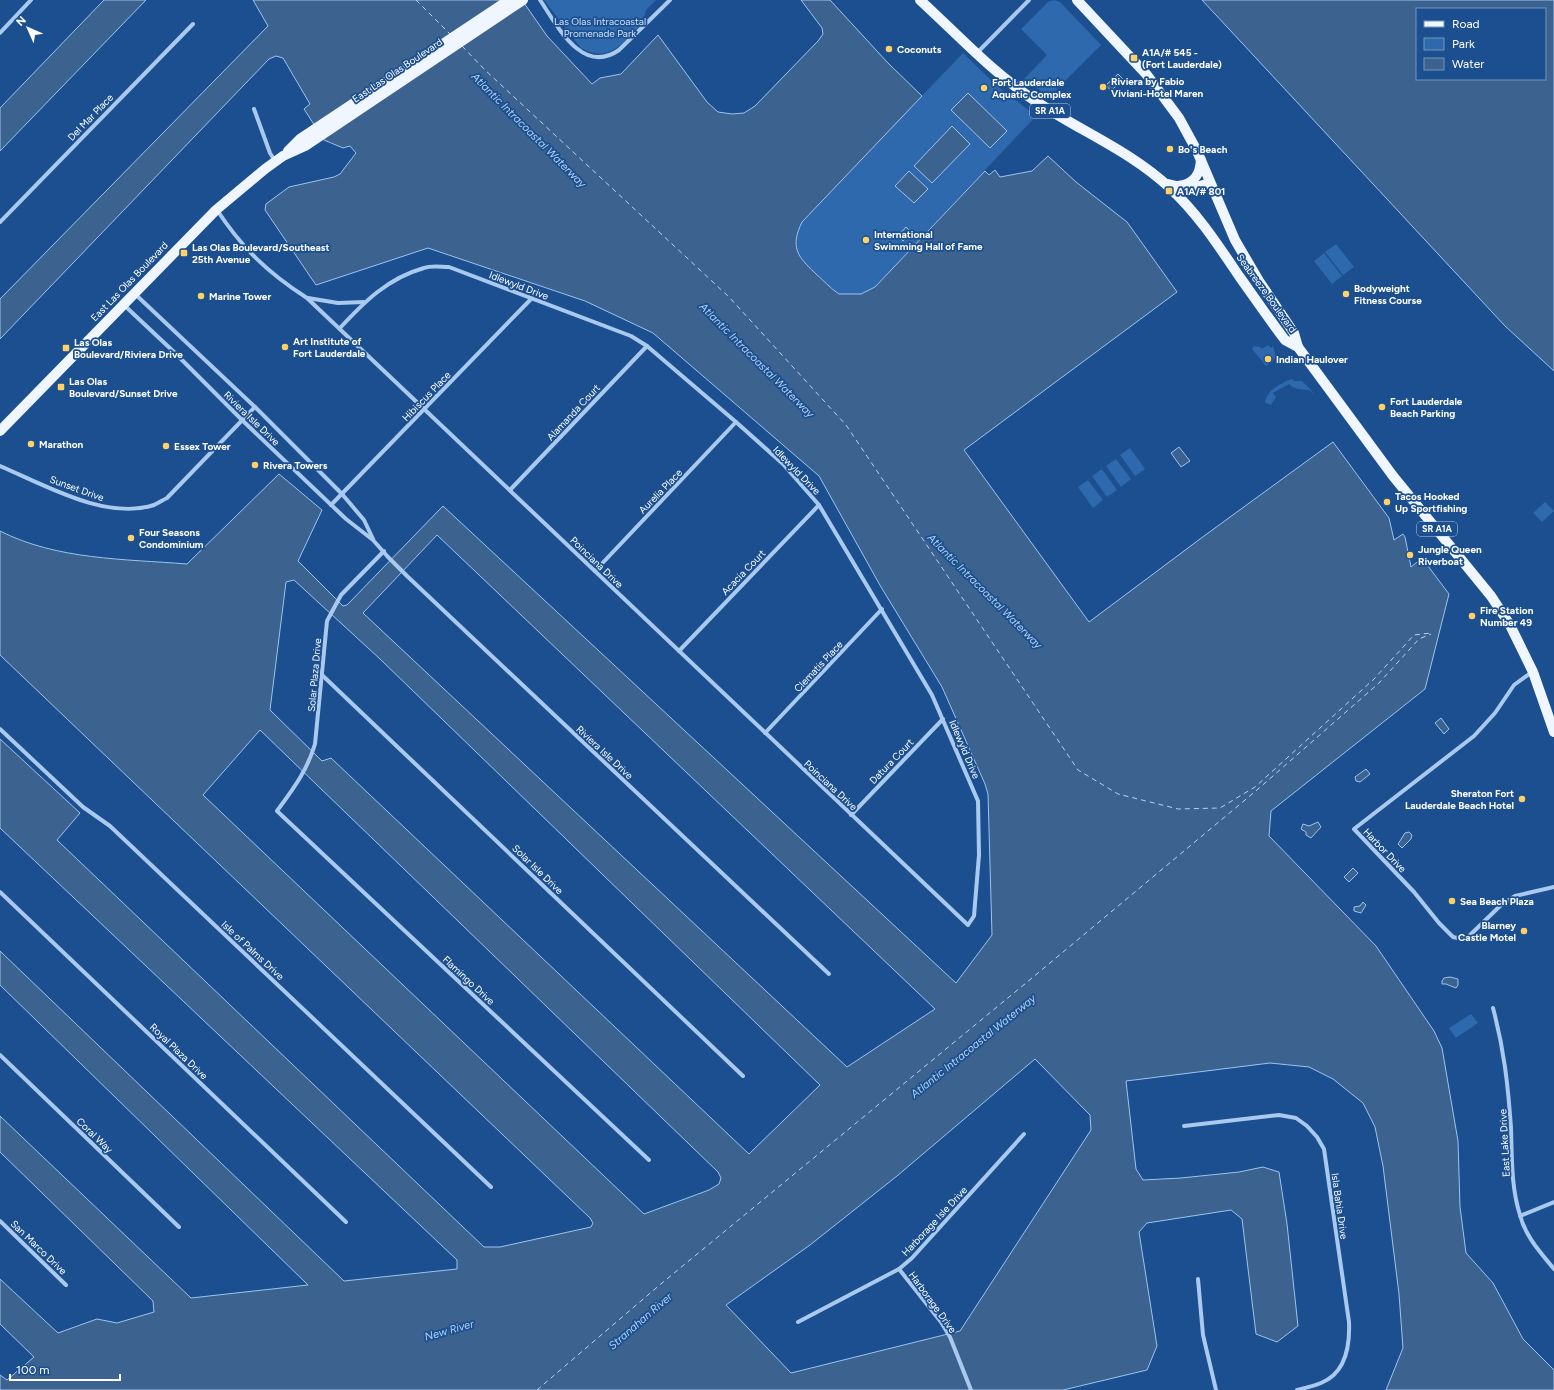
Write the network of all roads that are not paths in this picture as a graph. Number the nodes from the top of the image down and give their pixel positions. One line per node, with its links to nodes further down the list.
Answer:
1 (32, 0): 10 (street)
2 (508, 0): 13 (main road, East Las Olas Boulevard)
3 (523, 0): 13 (main road, East Las Olas Boulevard)
4 (540, 0): 5 (street)
5 (670, 0)
6 (920, 0): 11 (main road, Seabreeze Boulevard / SR A1A)
7 (1029, 0): 11 (street)
8 (1077, 0): 15 (main road, SR A1A)
9 (193, 24): 20 (street, Del Mar Place)
10 (0, 33)
11 (976, 54): 16 (main road, Seabreeze Boulevard / SR A1A)
12 (254, 109): 14 (street)
13 (302, 143): 14 (main road, East Las Olas Boulevard)
14 (279, 159): 19 (main road, East Las Olas Boulevard)
15 (1201, 160): 17 (main road, SR A1A); 18 (main road)
16 (1164, 183): 18 (main road); 28 (main road, Seabreeze Boulevard / SR A1A)
17 (1210, 183): 18 (main road); 28 (main road, SR A1A)
18 (1174, 186)
19 (216, 210): 21 (main road, East Las Olas Boulevard); 22 (street, Poinciana Drive)
20 (0, 222)
21 (134, 293): 25 (main road, East Las Olas Boulevard); 29 (street, Riviera Isle Drive)
22 (307, 298): 24 (street); 26 (street, Poinciana Drive)
23 (532, 298): 24 (street, Idlewyld Drive); 27 (street, Idlewyld Drive); 30 (street, Hibiscus Place)
24 (364, 302): 26 (street, Idlewyld Drive)
25 (123, 304): 31 (street, Riviera Isle Drive); 33 (main road, East Las Olas Boulevard)
26 (340, 328): 30 (street, Poinciana Drive)
27 (647, 346): 32 (street, Idlewyld Drive); 35 (street, Alamanda Court)
28 (1298, 347): 44 (main road, Seabreeze Boulevard / SR A1A)
29 (255, 408): 31 (street, Sunset Drive); 36 (street, Riviera Isle Drive)
30 (425, 408): 35 (street, Poinciana Drive); 36 (street, Hibiscus Place)
31 (242, 421): 34 (street, Sunset Drive); 37 (street, Riviera Isle Drive)
32 (736, 422): 38 (street, Idlewyld Drive); 41 (street, Aurelia Place)
33 (0, 431)
34 (0, 466)
35 (510, 490): 41 (street, Poinciana Drive)
36 (342, 494): 37 (street, Hibiscus Place); 39 (street, Riviera Isle Drive)
37 (331, 504): 39 (street, Riviera Isle Drive)
38 (819, 505): 42 (street, Idlewyld Drive); 43 (street, Acacia Court)
39 (373, 540): 40 (street, Riviera Isle Drive)
40 (384, 552): 45 (street, Solar Plaza Drive); 55 (street, Riviera Isle Drive)
41 (595, 571): 43 (street, Poinciana Drive)
42 (882, 609): 46 (street, Idlewyld Drive); 49 (street, Clematis Place)
43 (679, 651): 49 (street, Poinciana Drive)
44 (1532, 672): 48 (main road, Seabreeze Boulevard / SR A1A); 52 (street, Harbor Drive)
45 (322, 675): 50 (street, Solar Plaza Drive); 58 (street, Solar Isle Drive)
46 (943, 719): 51 (street, Datura Court); 54 (street, Idlewyld Drive)
47 (0, 729): 62 (street, Isle of Palms Drive)
48 (1554, 732)
49 (765, 733): 51 (street, Poinciana Drive)
50 (277, 811): 61 (street, Flamingo Drive)
51 (851, 815): 54 (street, Poinciana Drive)
52 (1554, 887)
53 (0, 892): 66 (street, Royal Plaza Drive)
54 (968, 925)
55 (829, 974)
56 (1493, 1008): 64 (street, East Lake Drive)
57 (0, 1055): 67 (street, Coral Way)
58 (743, 1076)
59 (1184, 1126): 75 (street, Isla Bahia Drive)
60 (1024, 1134): 68 (street, Harborage Isle Drive)
61 (650, 1160)
62 (491, 1187)
63 (1554, 1202): 64 (street)
64 (1520, 1216): 69 (street, East Lake Drive)
65 (0, 1221): 71 (street, San Marco Drive)
66 (346, 1222)
67 (179, 1227)
68 (899, 1269): 72 (street, Harborage Isle Drive); 73 (street, Harborage Drive)
69 (1554, 1269)
70 (1198, 1279): 74 (street)
71 (66, 1285)
72 (798, 1322)
73 (971, 1390)
74 (1216, 1390)
75 (1297, 1390)

